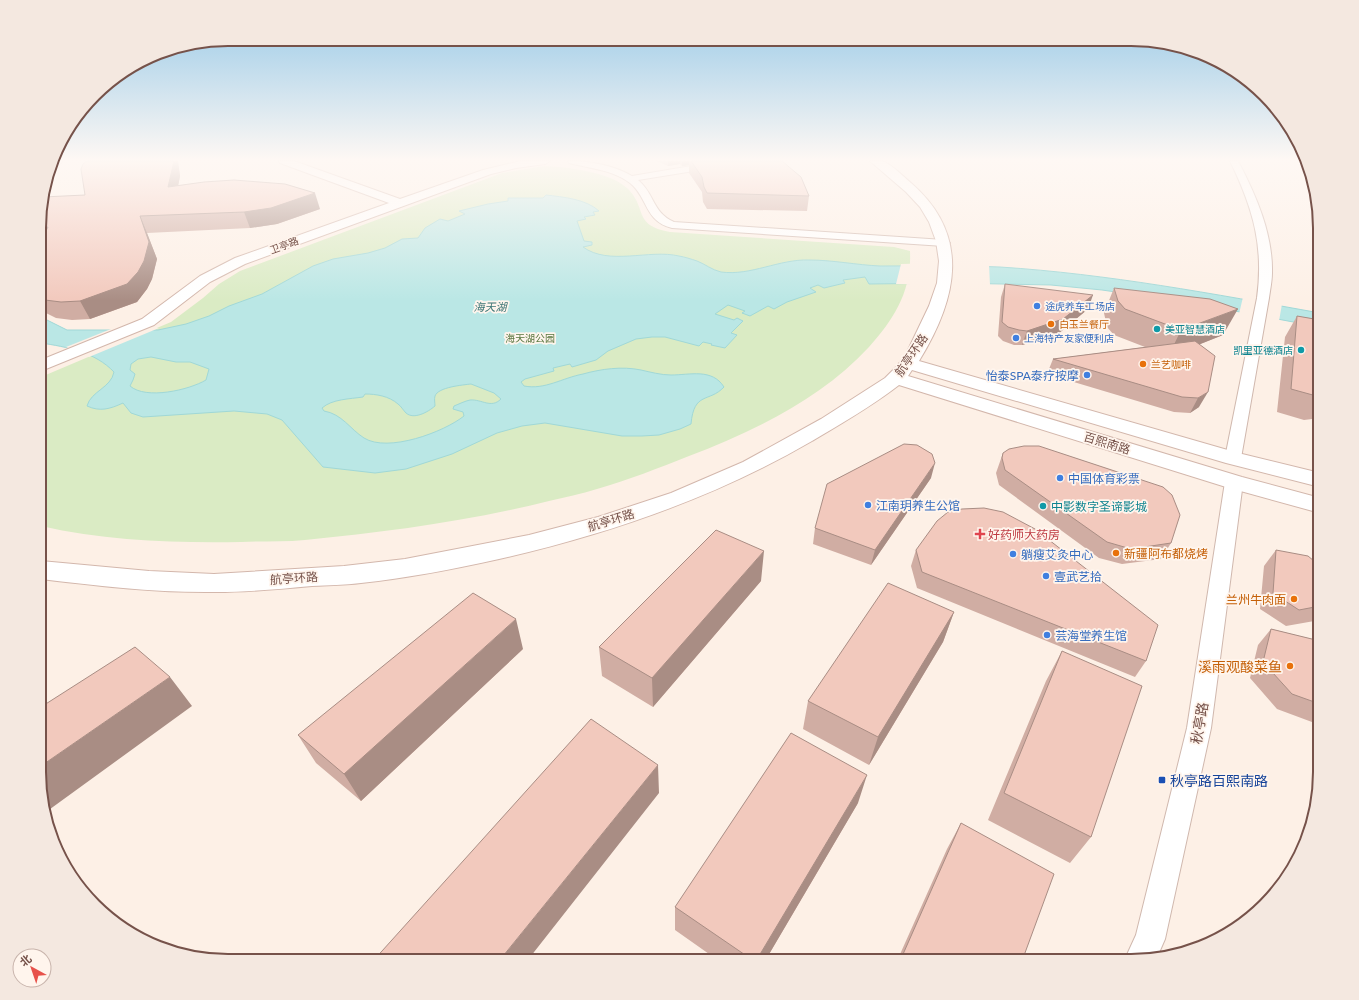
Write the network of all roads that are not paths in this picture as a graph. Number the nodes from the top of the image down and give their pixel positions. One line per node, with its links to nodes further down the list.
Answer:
1 (387, 208): 6 (street, 卫亭路)
2 (651, 208): 5 (street)
3 (926, 208): 5 (street, 航亭环路)
4 (1254, 208): 8 (street)
5 (944, 243): 7 (street, 航亭环路)
6 (46, 364)
7 (902, 371): 8 (street, 百熙南路); 10 (street, 百熙南路); 12 (street, 航亭环路)
8 (1233, 458): 9 (street, 百熙南路)
9 (1313, 478)
10 (1234, 482): 11 (street, 百熙南路); 13 (street, 秋亭路)
11 (1313, 504)
12 (46, 571)
13 (1142, 954)

